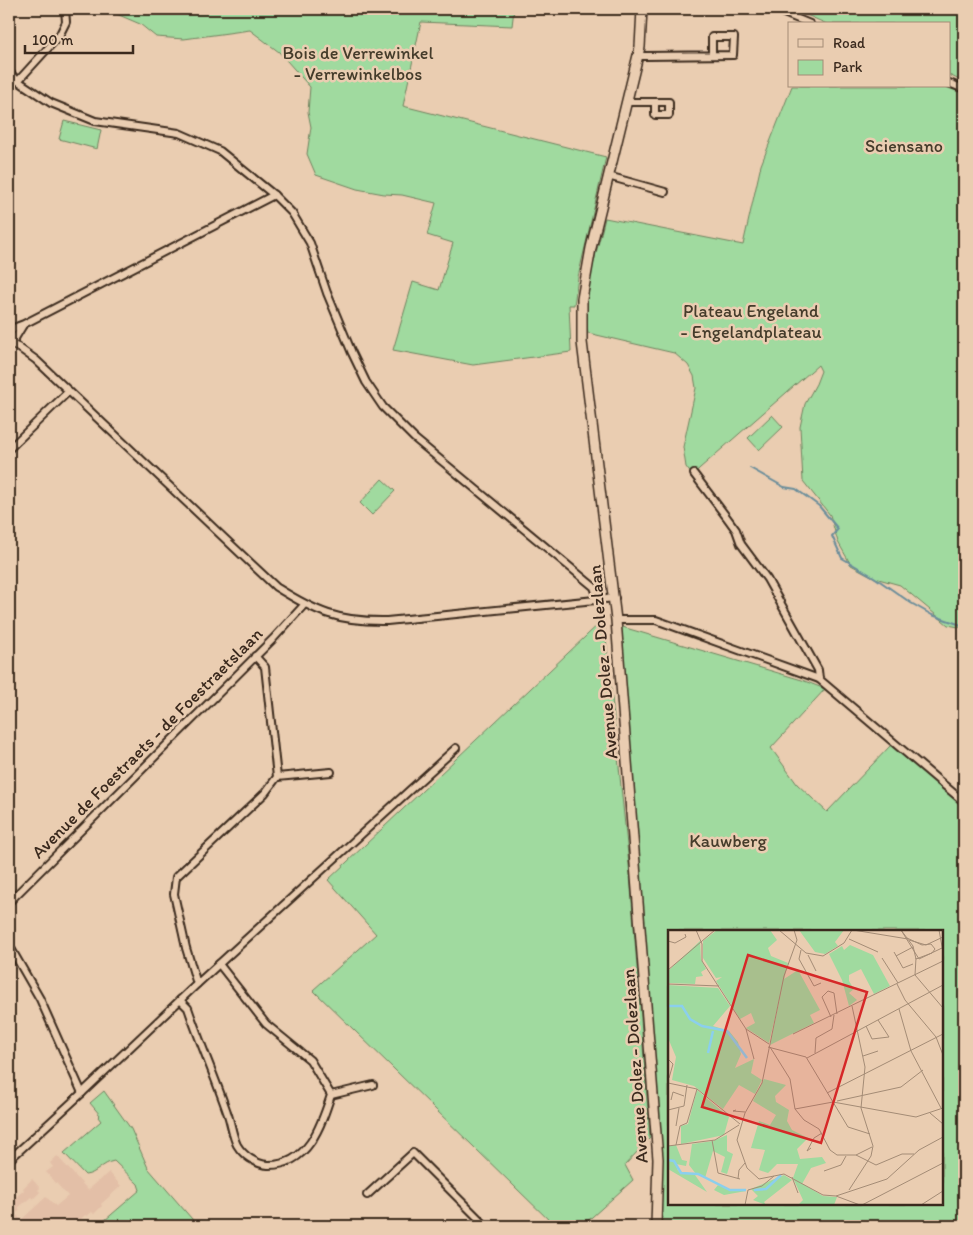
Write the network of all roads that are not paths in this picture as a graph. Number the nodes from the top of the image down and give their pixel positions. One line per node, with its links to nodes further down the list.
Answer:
1 (65, 9): 8 (street)
2 (642, 9): 6 (street, Avenue Dolez - Dolezlaan)
3 (774, 9): 4 (street)
4 (805, 22)
5 (712, 55): 5 (street); 6 (street)
6 (638, 56): 11 (street, Avenue Dolez - Dolezlaan)
7 (9, 72): 8 (street)
8 (18, 81): 15 (street)
9 (950, 83): 10 (street)
10 (964, 90)
11 (627, 102): 12 (street); 13 (street, Avenue Dolez - Dolezlaan)
12 (655, 102)
13 (608, 176): 14 (street); 22 (street, Avenue Dolez - Dolezlaan)
14 (665, 192)
15 (274, 195): 16 (street); 23 (street)
16 (24, 324): 17 (street); 18 (street)
17 (9, 333): 18 (street)
18 (12, 344): 19 (street)
19 (69, 391): 20 (street); 24 (street)
20 (9, 449)
21 (694, 474): 27 (street)
22 (614, 598): 23 (street); 25 (street, Avenue Dolez - Dolezlaan)
23 (599, 600): 24 (street)
24 (304, 605): 26 (street, Avenue de Foestraets - de Foestraetslaan)
25 (616, 620): 27 (street); 43 (street, Avenue Dolez - Dolezlaan)
26 (255, 656): 30 (street); 32 (street, Avenue de Foestraets - de Foestraetslaan)
27 (819, 679): 31 (street)
28 (456, 748): 34 (street)
29 (332, 772): 30 (street)
30 (277, 777): 35 (street)
31 (964, 802)
32 (9, 902)
33 (9, 945): 38 (street)
34 (219, 964): 35 (street); 39 (street)
35 (197, 984): 36 (street)
36 (180, 1000): 38 (street); 39 (street)
37 (373, 1085): 39 (street)
38 (82, 1093): 40 (street)
39 (331, 1094)
40 (9, 1160)
41 (367, 1195): 42 (street)
42 (486, 1226)
43 (656, 1226)

